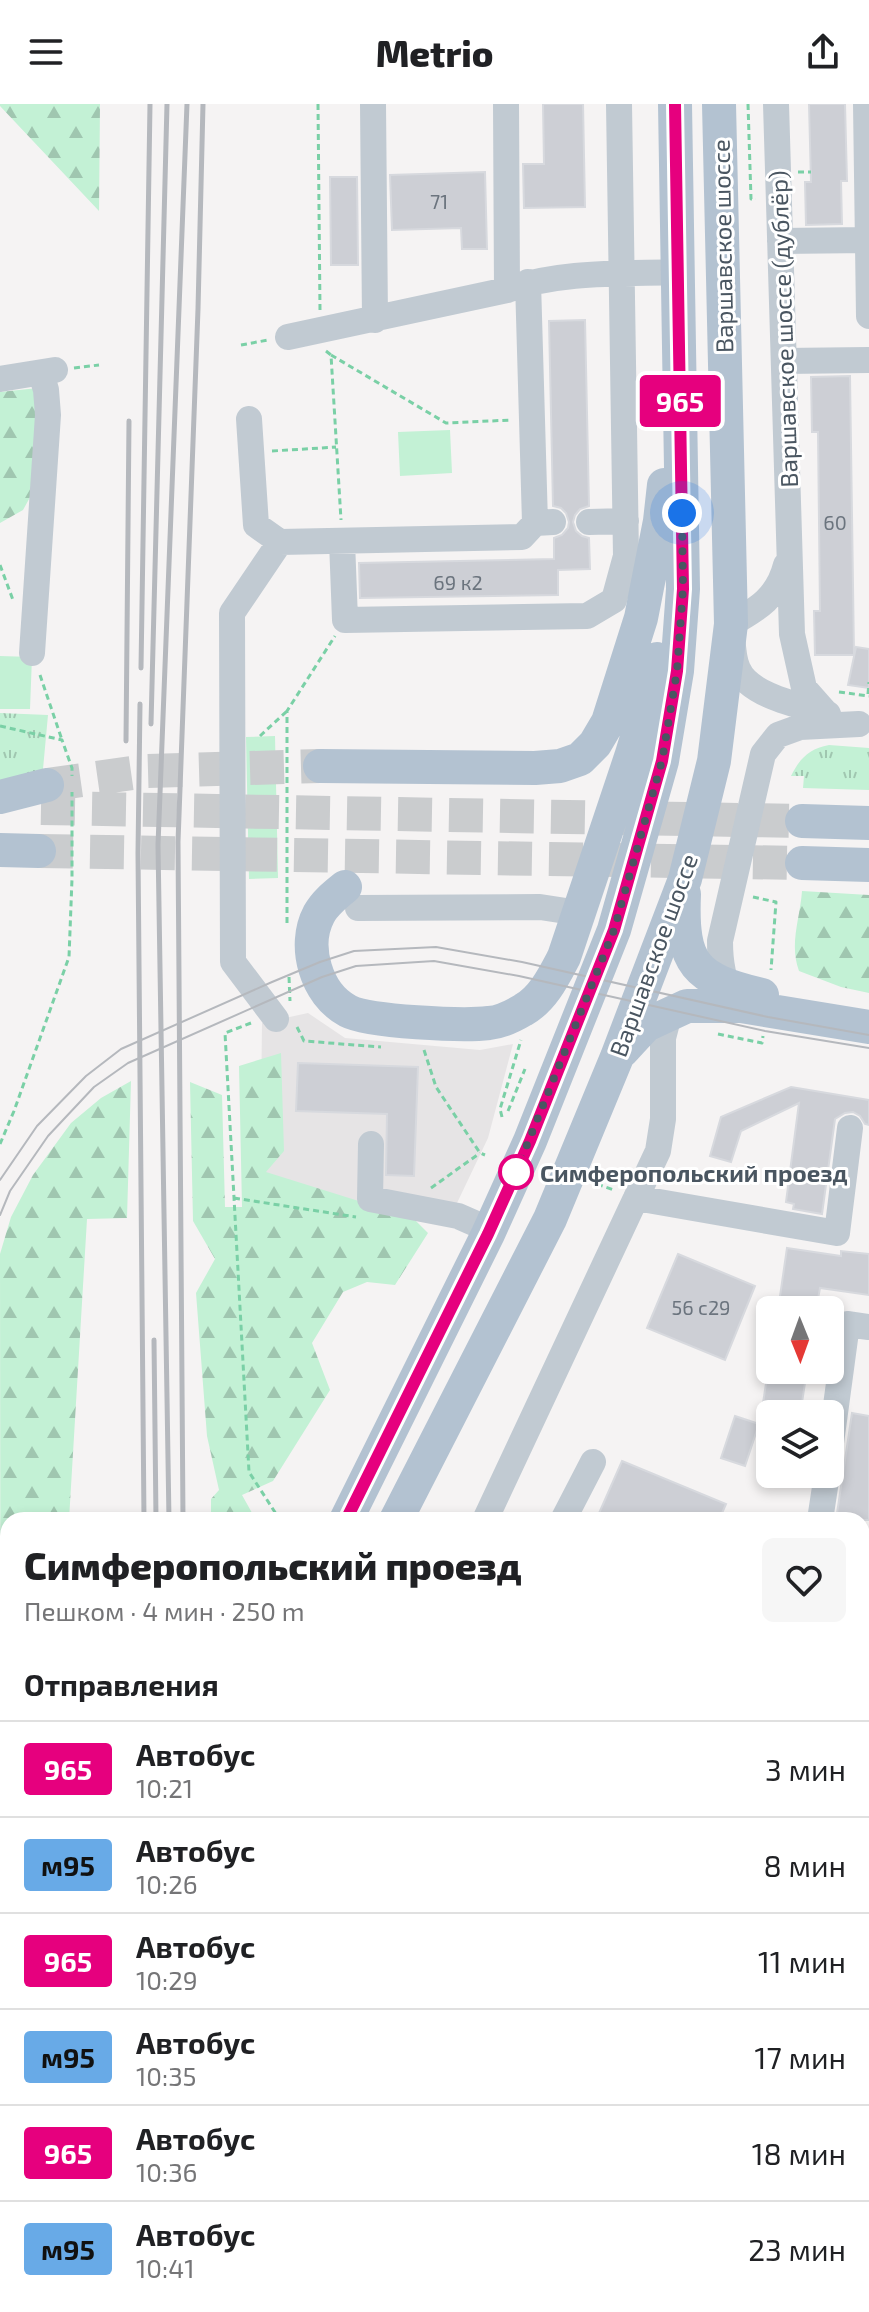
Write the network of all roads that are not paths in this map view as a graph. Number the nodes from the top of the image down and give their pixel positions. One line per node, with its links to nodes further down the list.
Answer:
1 (373, 104): 15 (street)
2 (506, 104): 13 (street)
3 (619, 104): 12 (street)
4 (675, 104): 11 (main road, Варшавское шоссе)
5 (719, 104): 28 (main road, Варшавское шоссе)
6 (776, 104): 10 (street, Варшавское шоссе (дублёр))
7 (866, 104): 8 (street)
8 (868, 186): 9 (street)
9 (868, 240): 10 (street); 14 (street)
10 (780, 241): 19 (street, Варшавское шоссе (дублёр))
11 (678, 272): 12 (street); 17 (main road, Варшавское шоссе)
12 (622, 274): 13 (street); 23 (street)
13 (518, 286): 15 (street); 25 (street)
14 (869, 316)
15 (375, 320): 16 (street)
16 (304, 333)
17 (679, 353): 22 (main road, Варшавское шоссе); 32 (main road)
18 (869, 360): 19 (street)
19 (784, 361): 27 (street, Варшавское шоссе (дублёр))
20 (0, 379): 29 (street)
21 (249, 419): 26 (street)
22 (681, 488): 41 (main road); 51 (main road, Варшавское шоссе)
23 (626, 521): 24 (street); 25 (street)
24 (589, 522)
25 (342, 541): 26 (street)
26 (280, 542): 45 (street)
27 (789, 554): 28 (street, Варшавское шоссе (дублёр)); 30 (street, Варшавское шоссе (дублёр))
28 (731, 624): 30 (street); 39 (main road, Варшавское шоссе)
29 (32, 653)
30 (829, 702): 31 (street)
31 (864, 725): 42 (street)
32 (320, 766)
33 (0, 797): 34 (main road)
34 (0, 808)
35 (802, 821): 36 (main road)
36 (869, 823)
37 (802, 863): 38 (main road)
38 (869, 865)
39 (685, 879): 42 (main road); 47 (main road, Варшавское шоссе)
40 (351, 898): 41 (street); 41 (main road)
41 (579, 913)
42 (734, 996): 43 (main road); 44 (main road); 46 (main road)
43 (869, 1013)
44 (669, 1015): 47 (main road); 50 (street)
45 (281, 1016)
46 (869, 1027)
47 (617, 1057): 57 (main road, Варшавское шоссе)
48 (850, 1128): 50 (street)
49 (371, 1144): 51 (street)
50 (636, 1198): 58 (street)
51 (490, 1230): 56 (main road, Варшавское шоссе)
52 (869, 1327): 53 (street)
53 (837, 1400)
54 (593, 1462): 59 (street)
55 (825, 1488): 60 (street)
56 (350, 1512)
57 (400, 1512)
58 (489, 1512)
59 (567, 1512)
60 (821, 1512)

